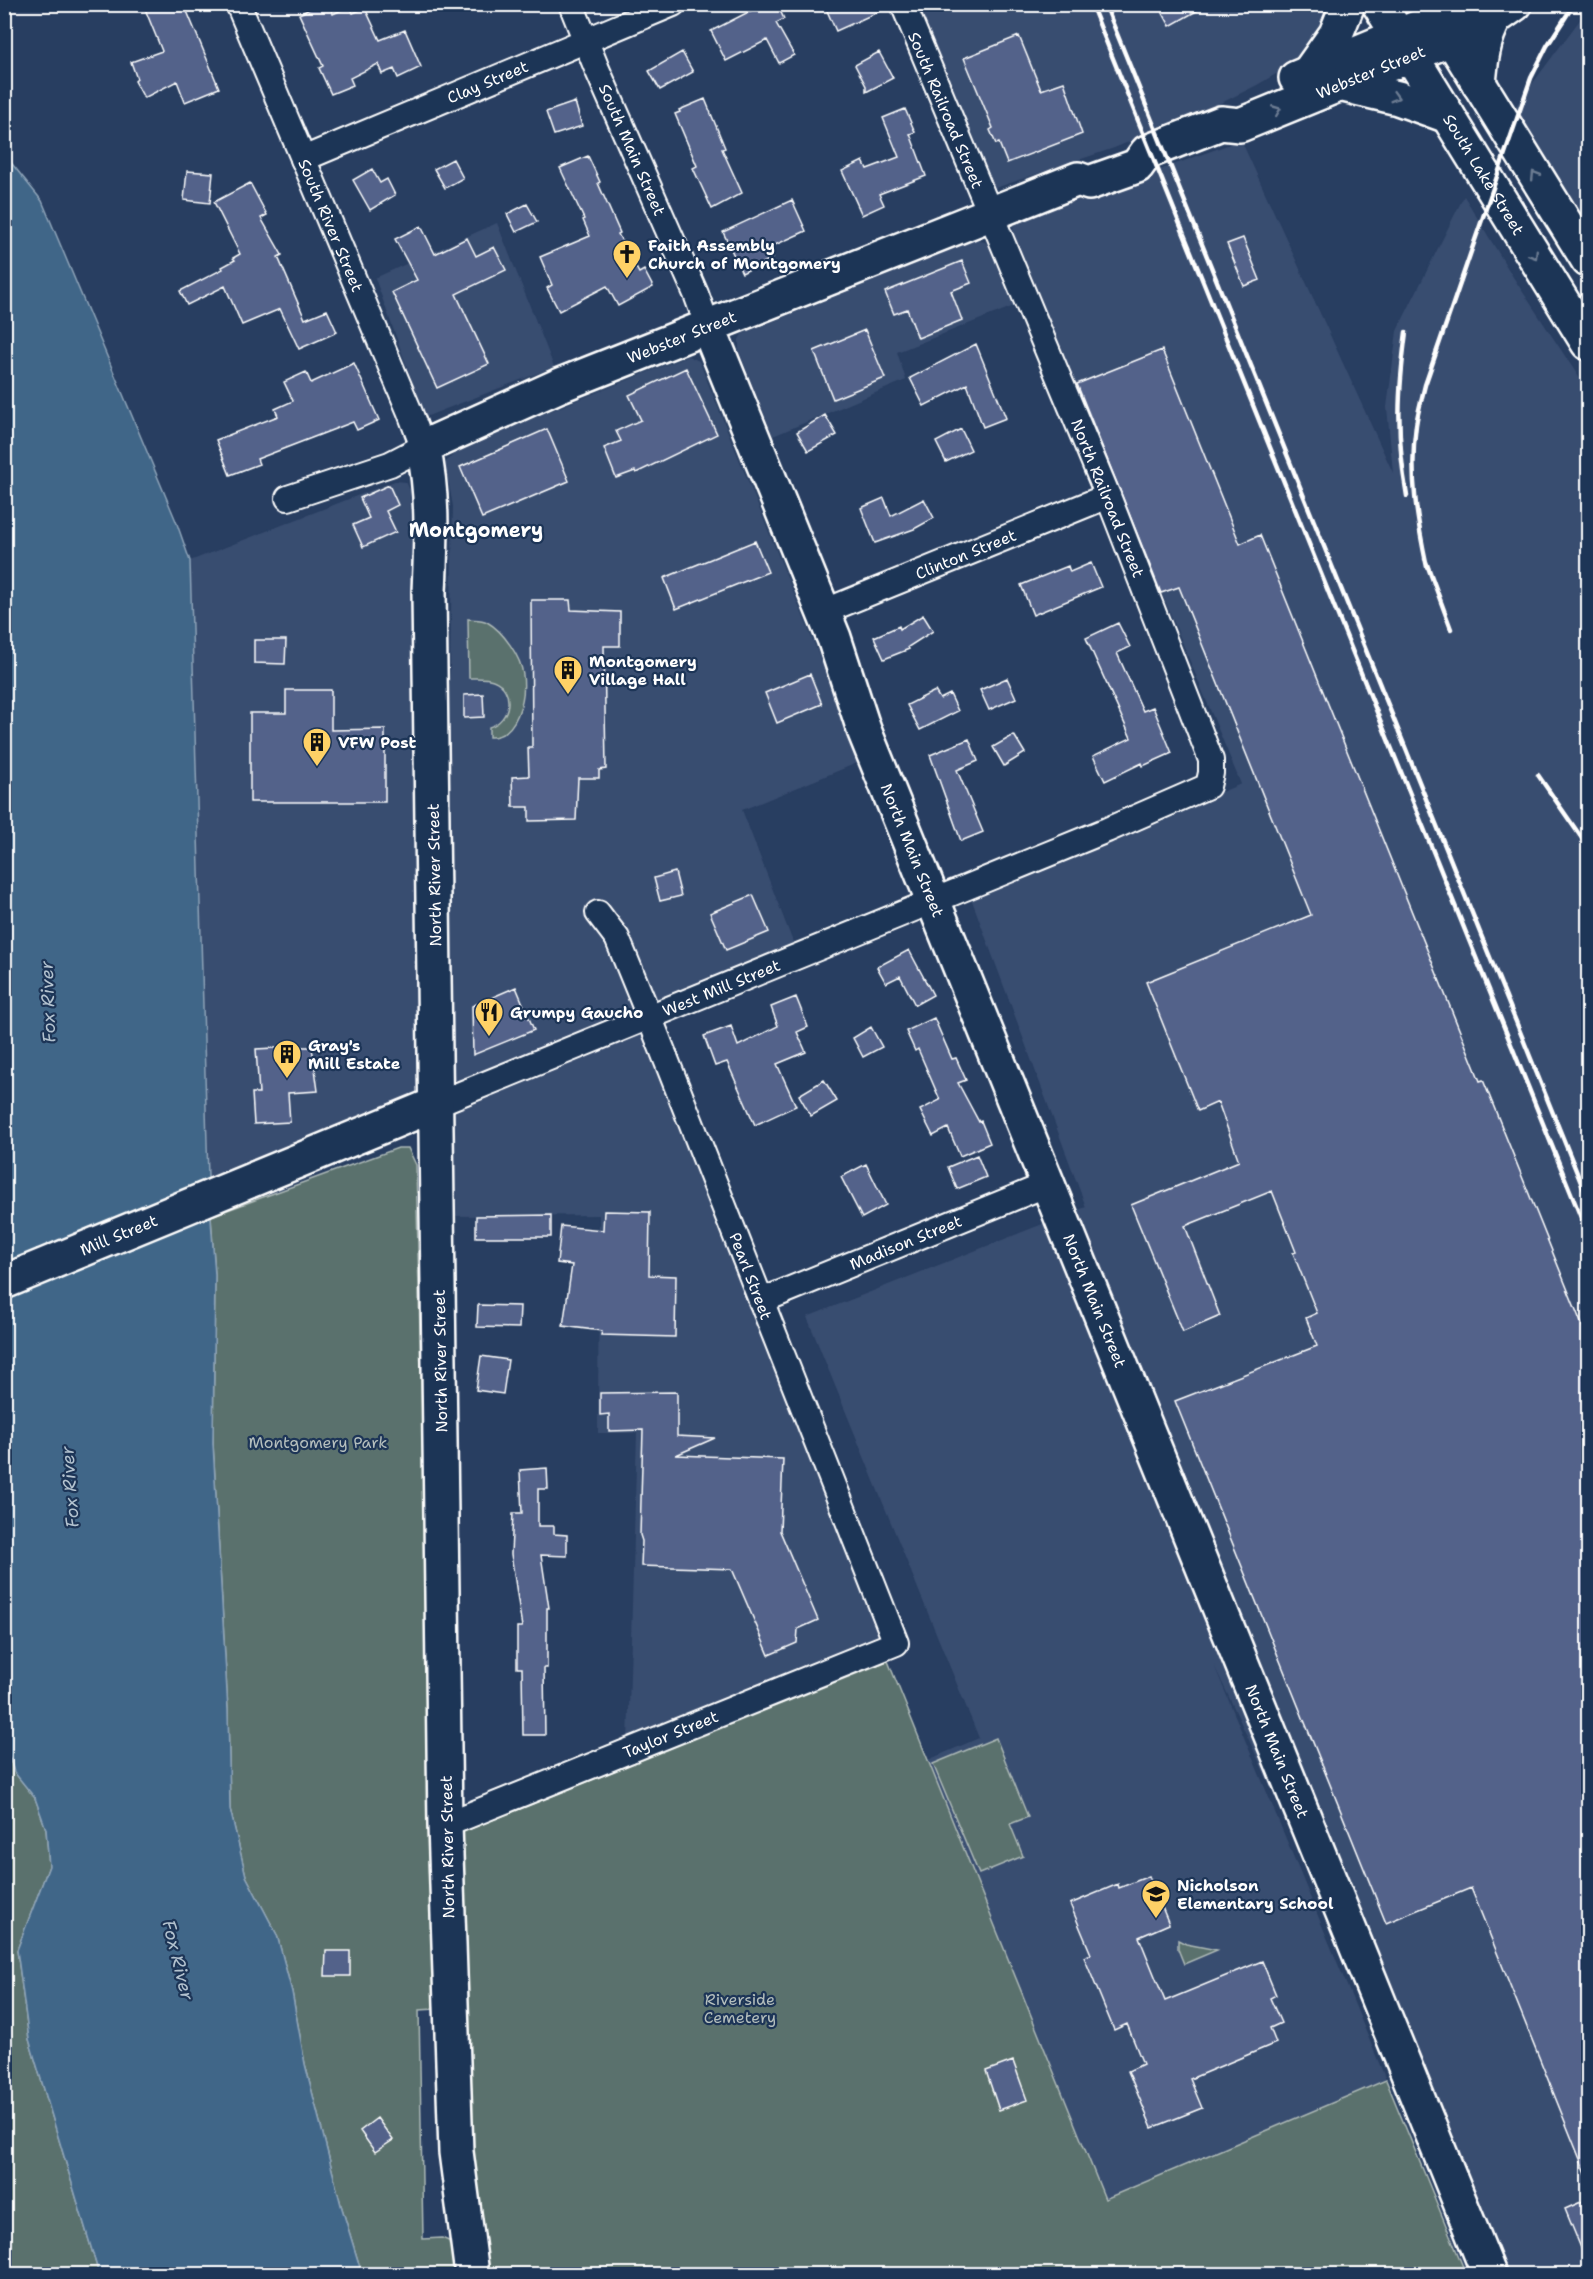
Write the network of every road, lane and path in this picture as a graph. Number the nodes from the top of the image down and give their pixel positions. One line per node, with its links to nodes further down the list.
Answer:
1 (238, 4): 16 (street, South River Street)
2 (571, 4): 9 (street, South Main Street)
3 (673, 4): 9 (street, Clay Street)
4 (903, 4): 17 (street, South Railroad Street)
5 (1348, 4): 11 (street)
6 (1379, 4): 10 (street, South Lake Street)
7 (1493, 9): 8 (street, Webster Street); 13 (street)
8 (1440, 21): 10 (street, Webster Street); 13 (street)
9 (586, 41): 16 (street, Clay Street); 19 (street, South Main Street)
10 (1404, 45): 11 (street, Webster Street); 12 (street, Webster Street); 14 (street, South Lake Street)
11 (1309, 72): 15 (street, Webster Street)
12 (1340, 84): 14 (street, one-way to 14); 15 (street, Webster Street, one-way to 12)
13 (1479, 84): 18 (street, one-way to 13)
14 (1448, 116): 20 (street, South Lake Street, one-way to 20)
15 (1221, 123): 17 (street, Webster Street)
16 (303, 159): 21 (street, South River Street)
17 (990, 215): 19 (street, Webster Street); 22 (street, North Railroad Street)
18 (1588, 260)
19 (708, 327): 21 (street, Webster Street); 24 (street, North Main Street)
20 (1588, 343)
21 (423, 447): 23 (street, Webster Street); 29 (street, North River Street)
22 (1108, 496): 24 (street, Clinton Street); 25 (street, North Railroad Street)
23 (288, 498)
24 (823, 612): 26 (street, North Main Street)
25 (1208, 786): 26 (street, West Mill Street)
26 (933, 900): 28 (street, West Mill Street); 30 (street, North Main Street)
27 (598, 913): 28 (street, Pearl Street)
28 (649, 1016): 29 (street, West Mill Street); 33 (street, Pearl Street)
29 (436, 1104): 31 (street, West Mill Street); 35 (street, North River Street)
30 (1048, 1184): 33 (street, Madison Street); 37 (street, North Main Street)
31 (233, 1189): 32 (street, Mill Street)
32 (4, 1282)
33 (761, 1301): 34 (street, Pearl Street)
34 (896, 1643): 35 (street, Taylor Street)
35 (445, 1825): 36 (street, North River Street)
36 (472, 2274)
37 (1489, 2274)

